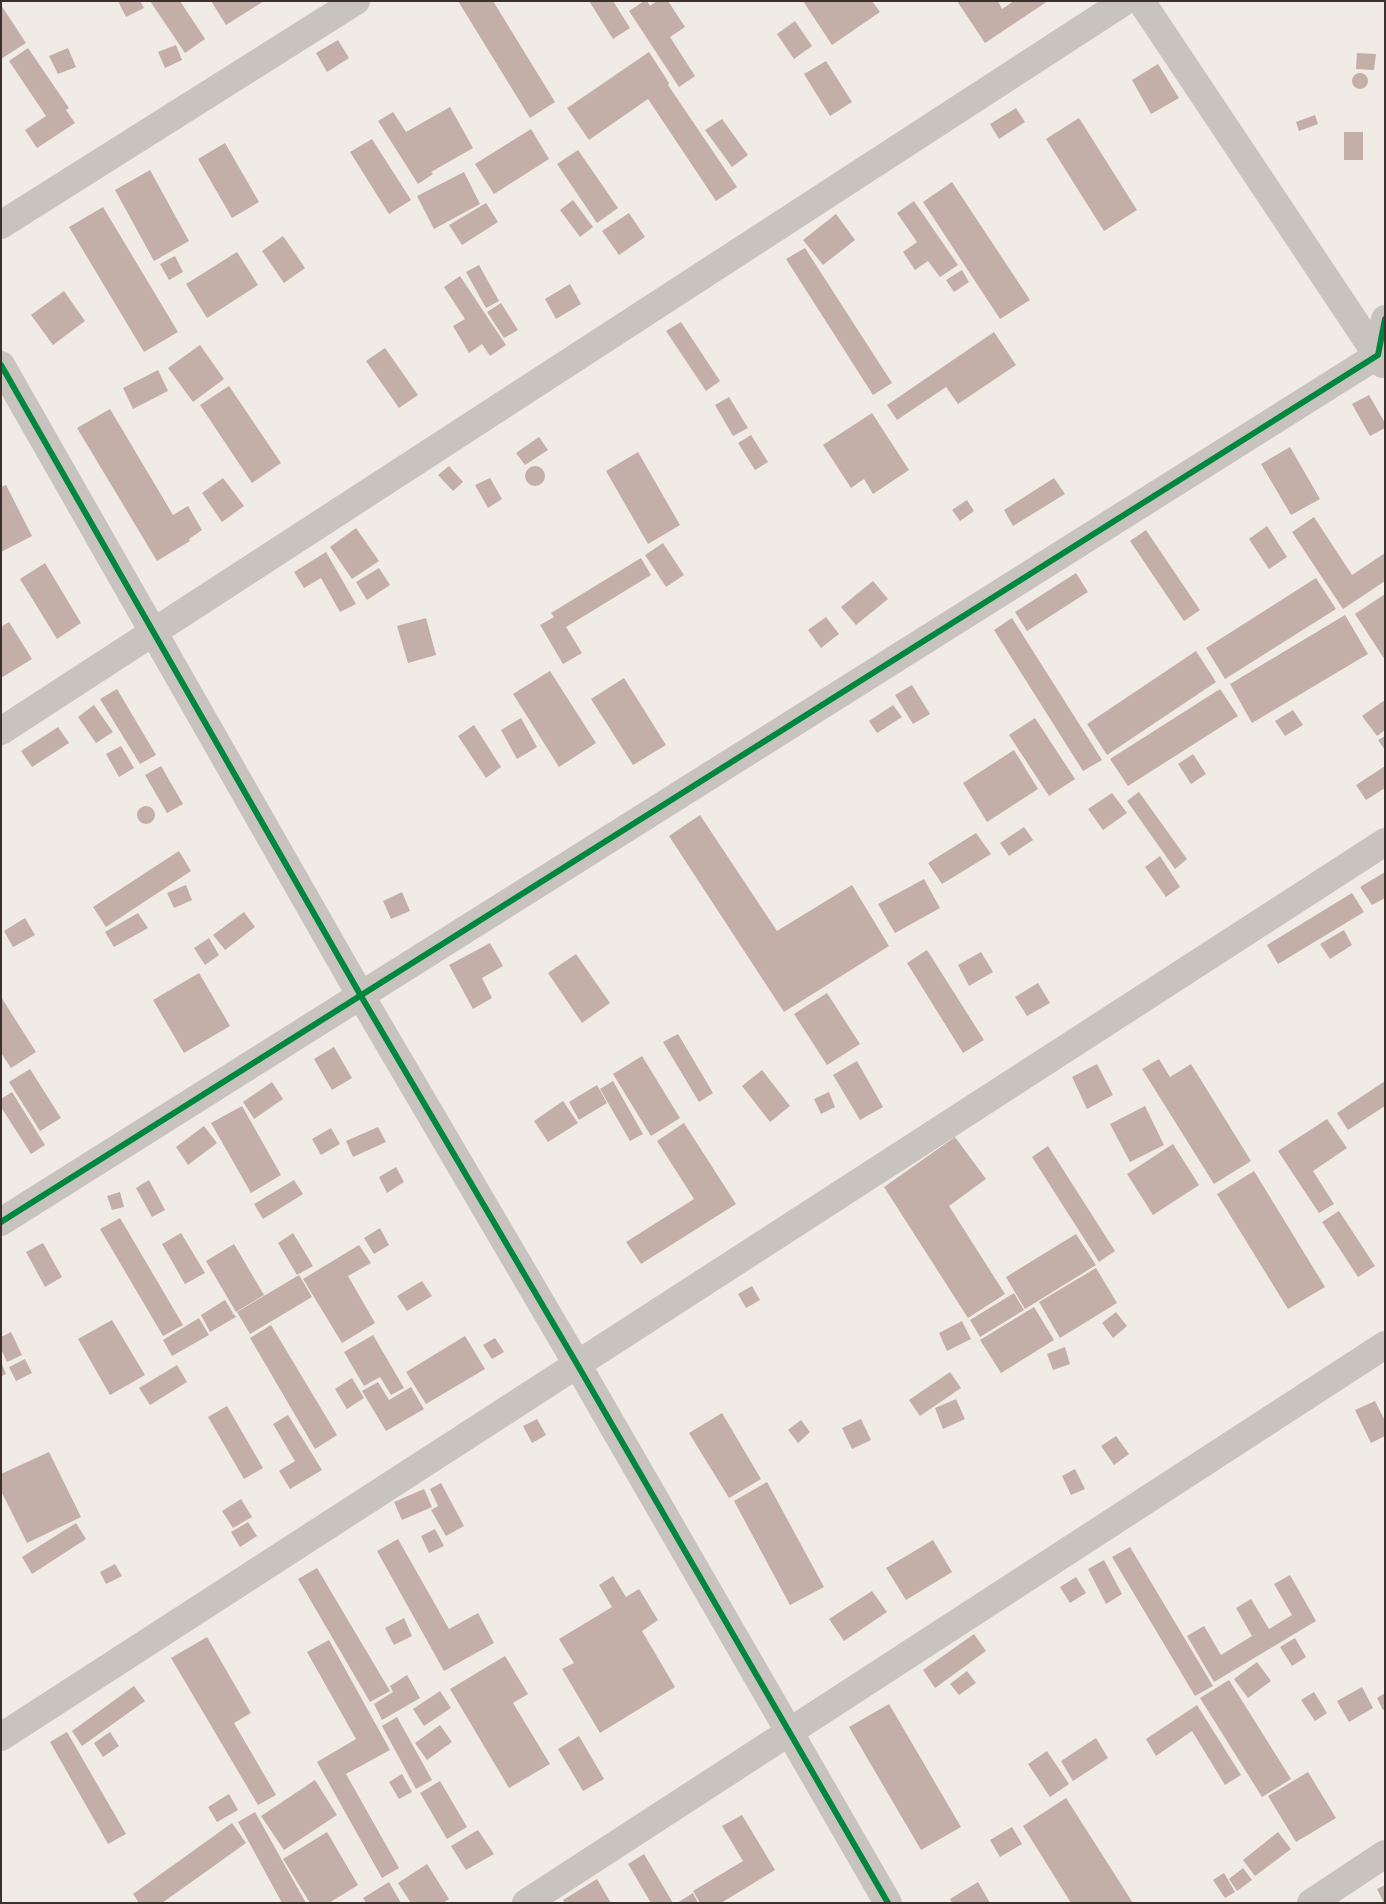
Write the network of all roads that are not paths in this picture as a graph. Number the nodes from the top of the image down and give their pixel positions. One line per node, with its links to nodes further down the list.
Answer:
1 (356, 1): 4 (street)
2 (1125, 1): 8 (street)
3 (1141, 1): 6 (street)
4 (1, 224)
5 (1385, 319): 6 (street)
6 (1381, 360): 11 (street)
7 (1, 364): 8 (street)
8 (155, 632): 9 (street); 11 (street)
9 (1, 732)
10 (1385, 842): 14 (street)
11 (362, 996): 12 (street); 14 (street)
12 (1, 1222)
13 (1385, 1345): 15 (street)
14 (577, 1364): 15 (street); 16 (street)
15 (789, 1732): 18 (street); 19 (street)
16 (1, 1737)
17 (1385, 1854): 20 (street)
18 (526, 1903)
19 (888, 1903)
20 (1311, 1903)

